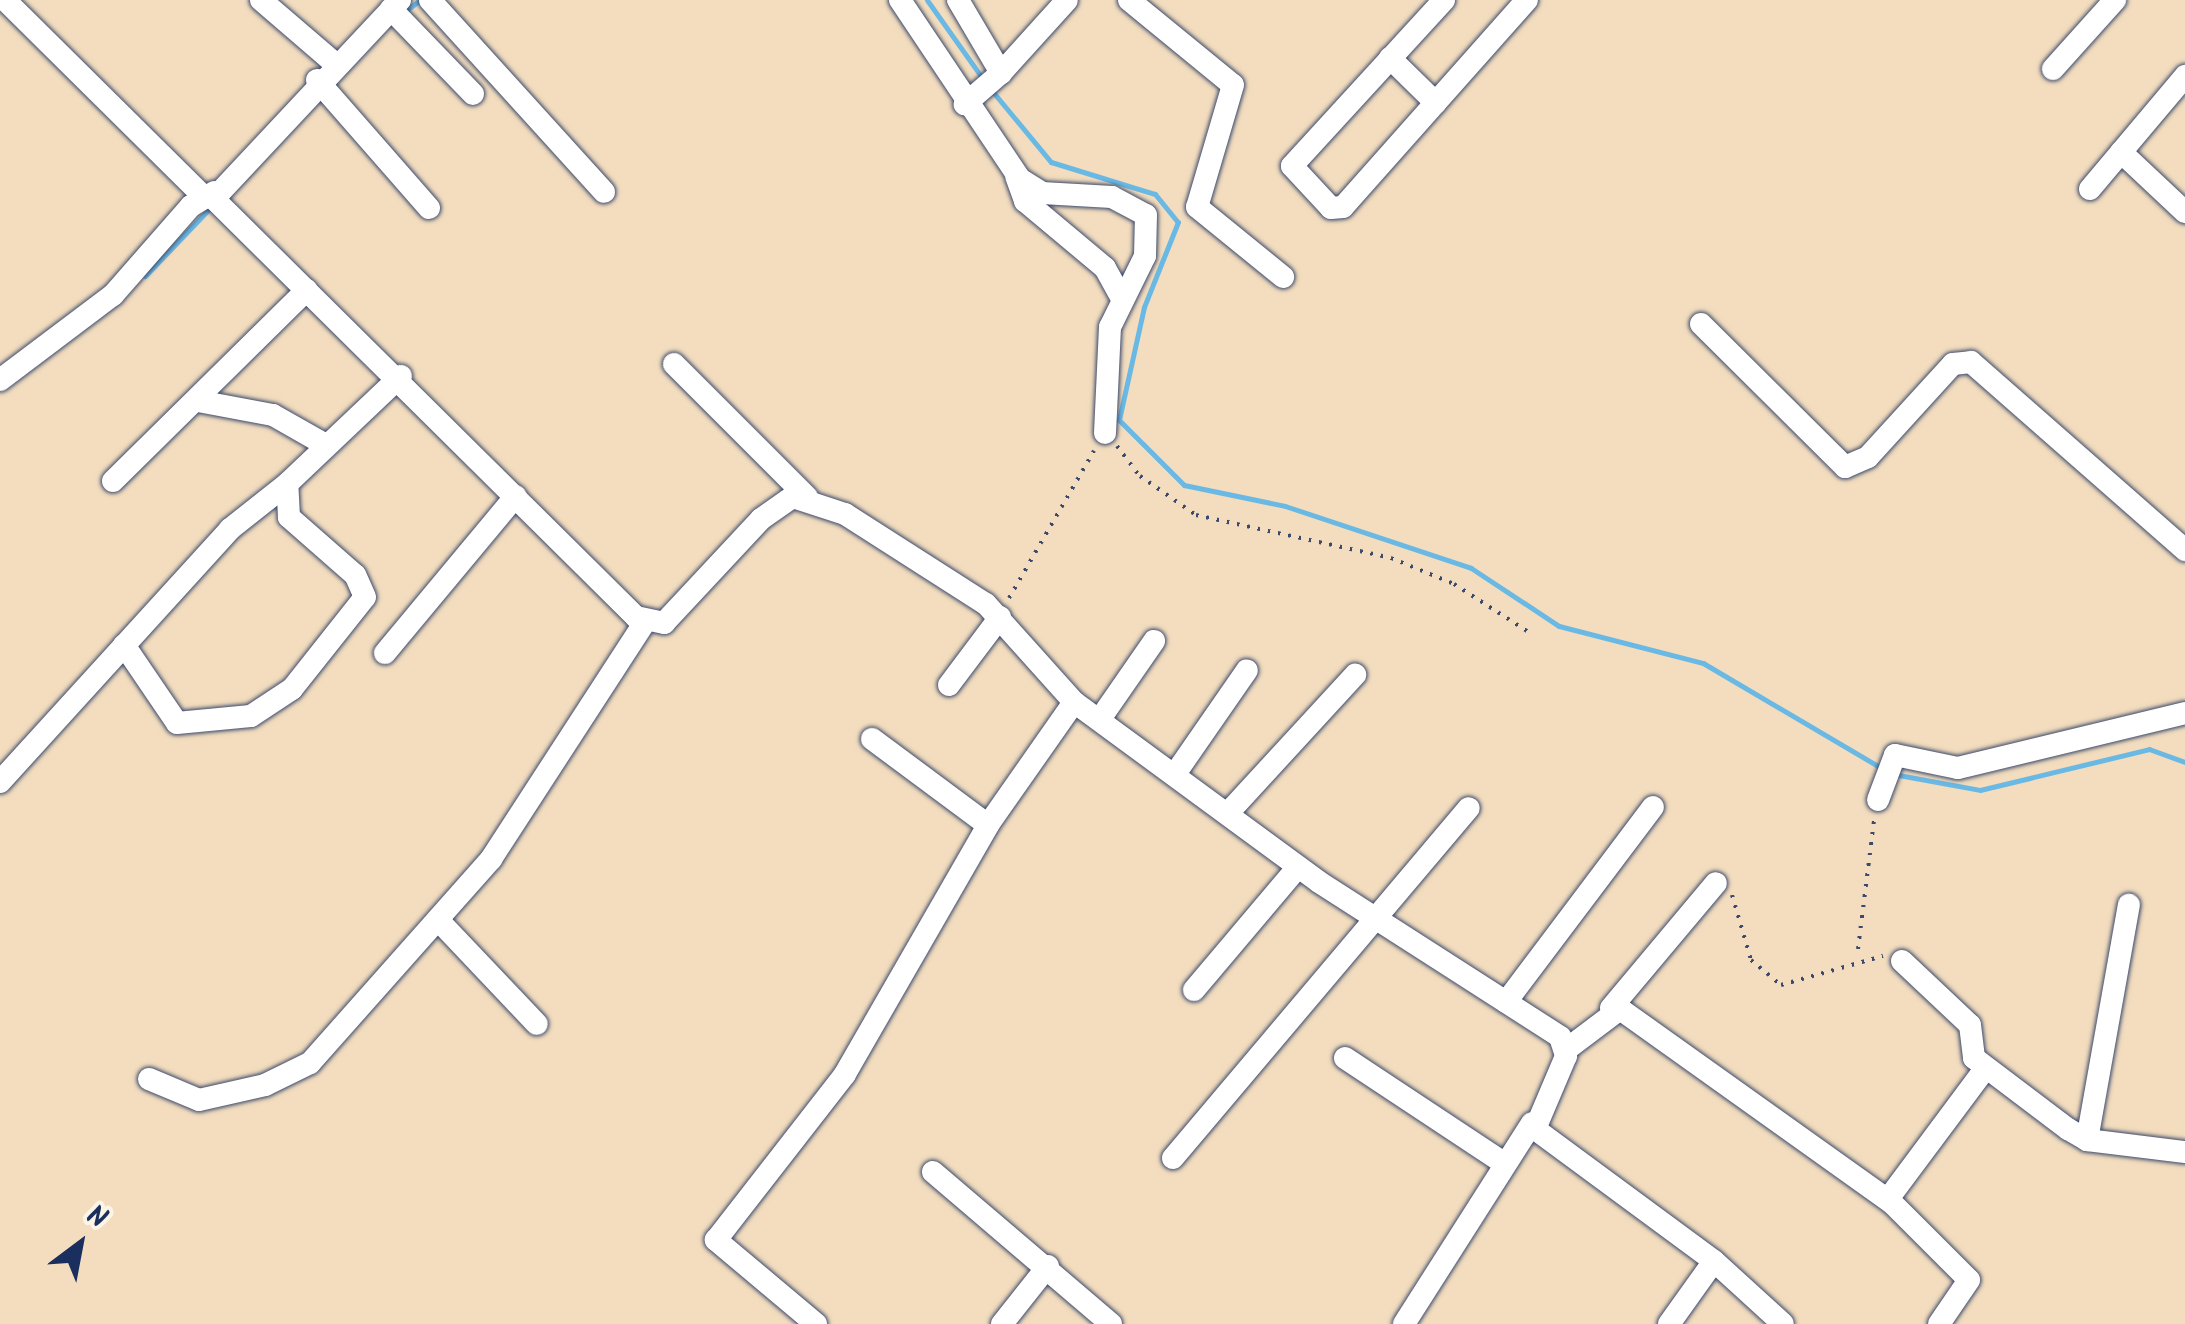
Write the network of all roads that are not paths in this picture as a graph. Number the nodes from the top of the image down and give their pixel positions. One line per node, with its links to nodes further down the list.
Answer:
1 (261, 0): 14 (street)
2 (430, 0): 23 (street)
3 (900, 0): 18 (street)
4 (958, 0): 15 (street)
5 (1068, 0): 15 (street)
6 (1129, 0): 27 (street)
7 (1444, 0): 12 (street)
8 (1527, 0): 19 (street)
9 (2115, 0): 13 (street)
10 (396, 5): 14 (street); 17 (street)
11 (5, 9): 24 (street)
12 (1390, 58): 19 (street); 19 (street)
13 (2053, 69)
14 (324, 71): 24 (street); 25 (street)
15 (1000, 76): 18 (street)
16 (2185, 76): 20 (street)
17 (473, 94)
18 (968, 102): 21 (street)
19 (1436, 103)
20 (2122, 152): 22 (street); 26 (street)
21 (1014, 168): 29 (street); 29 (street)
22 (2090, 189)
23 (604, 192)
24 (213, 198): 28 (street); 33 (street)
25 (429, 208)
26 (2185, 212)
27 (1283, 277)
28 (307, 290): 32 (street); 34 (street)
29 (1120, 295): 35 (street)
30 (1701, 324): 41 (street)
31 (674, 364): 40 (street)
32 (401, 376): 36 (street); 39 (street)
33 (0, 380)
34 (198, 401): 36 (street); 37 (street)
35 (1105, 432)
36 (324, 444): 38 (street)
37 (113, 481)
38 (287, 484): 45 (street); 45 (street)
39 (516, 496): 43 (street); 46 (street)
40 (807, 498): 42 (street); 43 (street)
41 (2181, 538)
42 (999, 616): 49 (street); 50 (street)
43 (644, 623): 65 (street)
44 (1154, 641): 52 (street)
45 (124, 646): 55 (street)
46 (385, 653)
47 (1247, 670): 54 (street)
48 (1355, 676): 59 (street)
49 (949, 685)
50 (1074, 702): 52 (street); 60 (street)
51 (2183, 719): 56 (street)
52 (1100, 720): 54 (street)
53 (872, 739): 60 (street)
54 (1175, 774): 59 (street)
55 (0, 782)
56 (1880, 794)
57 (1653, 806): 68 (street)
58 (1469, 808): 64 (street)
59 (1228, 813): 61 (street)
60 (988, 825): 84 (street)
61 (1298, 867): 64 (street); 67 (street)
62 (1716, 883): 69 (street)
63 (2129, 904): 76 (street)
64 (1376, 919): 68 (street); 78 (street)
65 (440, 924): 70 (street); 74 (street)
66 (1902, 960): 73 (street)
67 (1194, 990)
68 (1506, 1002): 71 (street)
69 (1612, 1008): 71 (street); 81 (street)
70 (537, 1024)
71 (1567, 1049): 75 (street)
72 (1346, 1058): 79 (street)
73 (1985, 1069): 76 (street); 81 (street)
74 (149, 1080)
75 (1532, 1123): 79 (street); 82 (street)
76 (2088, 1140): 77 (street)
77 (2185, 1152)
78 (1173, 1158)
79 (1502, 1162): 87 (street)
80 (933, 1172): 83 (street)
81 (1888, 1199): 90 (street)
82 (1714, 1262): 88 (street); 89 (street)
83 (1048, 1266): 85 (street); 86 (street)
84 (816, 1324)
85 (1002, 1324)
86 (1111, 1324)
87 (1404, 1324)
88 (1669, 1324)
89 (1783, 1324)
90 (1939, 1324)

